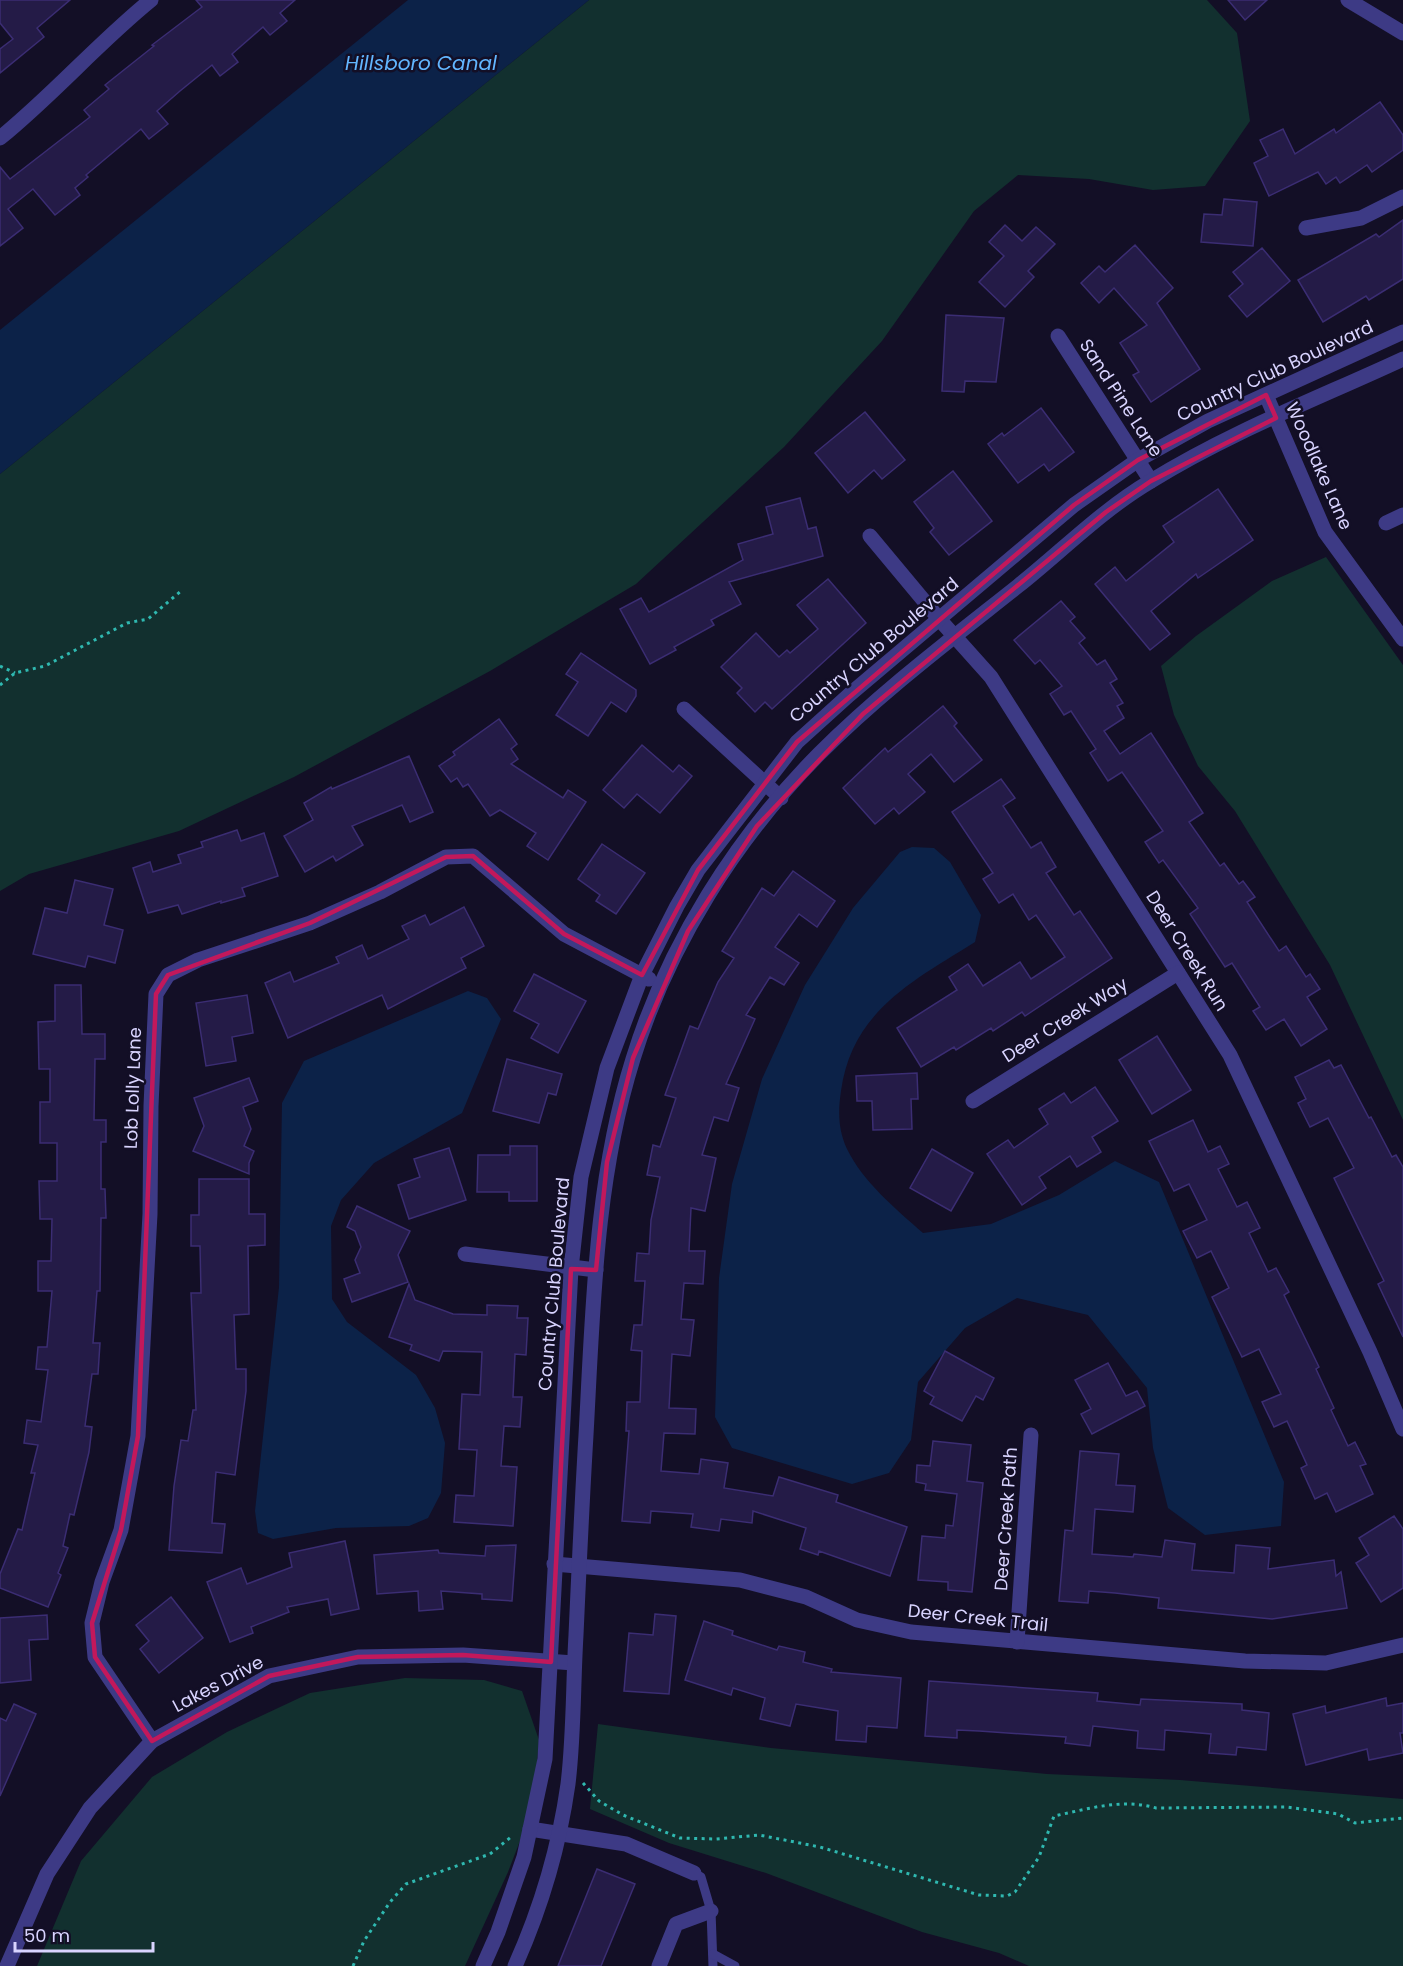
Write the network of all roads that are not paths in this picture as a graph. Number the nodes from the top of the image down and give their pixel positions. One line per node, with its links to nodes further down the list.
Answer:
1 (151, 0): 4 (street)
2 (1348, 0): 3 (street)
3 (1403, 33)
4 (0, 138)
5 (1403, 196): 6 (street)
6 (1306, 228)
7 (1403, 332): 10 (street, Country Club Boulevard)
8 (1058, 336): 12 (street, Sand Pine Lane)
9 (1403, 359): 11 (street)
10 (1266, 395): 11 (street, Woodlake Lane); 12 (street, Country Club Boulevard)
11 (1276, 418): 13 (street); 19 (street, Woodlake Lane)
12 (1138, 460): 13 (street, Sand Pine Lane); 17 (street, Country Club Boulevard)
13 (1150, 481): 18 (street)
14 (1403, 515): 15 (street)
15 (1386, 523)
16 (870, 536): 17 (street, Deer Creek Run)
17 (939, 620): 18 (street, Deer Creek Run); 21 (street, Country Club Boulevard)
18 (954, 637): 22 (street); 23 (street, Deer Creek Run)
19 (1403, 639)
20 (684, 709): 21 (street)
21 (764, 781): 22 (street); 24 (street, Country Club Boulevard)
22 (781, 798): 25 (street)
23 (1178, 973): 26 (street, Deer Creek Way); 30 (street, Deer Creek Run)
24 (642, 975): 25 (street, Lob Lolly Lane); 28 (street, Country Club Boulevard); 38 (street, Lob Lolly Lane)
25 (661, 986): 29 (street)
26 (973, 1101)
27 (465, 1254): 28 (street)
28 (571, 1269): 29 (street); 32 (street, Country Club Boulevard)
29 (596, 1270): 33 (street)
30 (1403, 1429)
31 (1031, 1435): 34 (street, Deer Creek Path)
32 (554, 1564): 33 (street, Deer Creek Trail); 36 (street, Country Club Boulevard)
33 (579, 1566): 34 (street, Deer Creek Trail); 37 (street)
34 (1017, 1642): 35 (street, Deer Creek Trail)
35 (1403, 1645)
36 (551, 1662): 37 (street, Lakes Drive); 38 (street, Lakes Drive); 39 (street, Country Club Boulevard)
37 (574, 1663): 40 (street)
38 (152, 1741): 44 (street, Lakes Drive)
39 (530, 1829): 40 (street); 45 (street, Country Club Boulevard)
40 (559, 1833): 41 (street); 46 (street)
41 (694, 1873): 42 (lane)
42 (711, 1911): 43 (lane); 47 (street)
43 (713, 1954): 48 (lane); 49 (lane)
44 (7, 1966)
45 (483, 1966)
46 (515, 1966)
47 (659, 1966)
48 (714, 1966)
49 (735, 1966)

